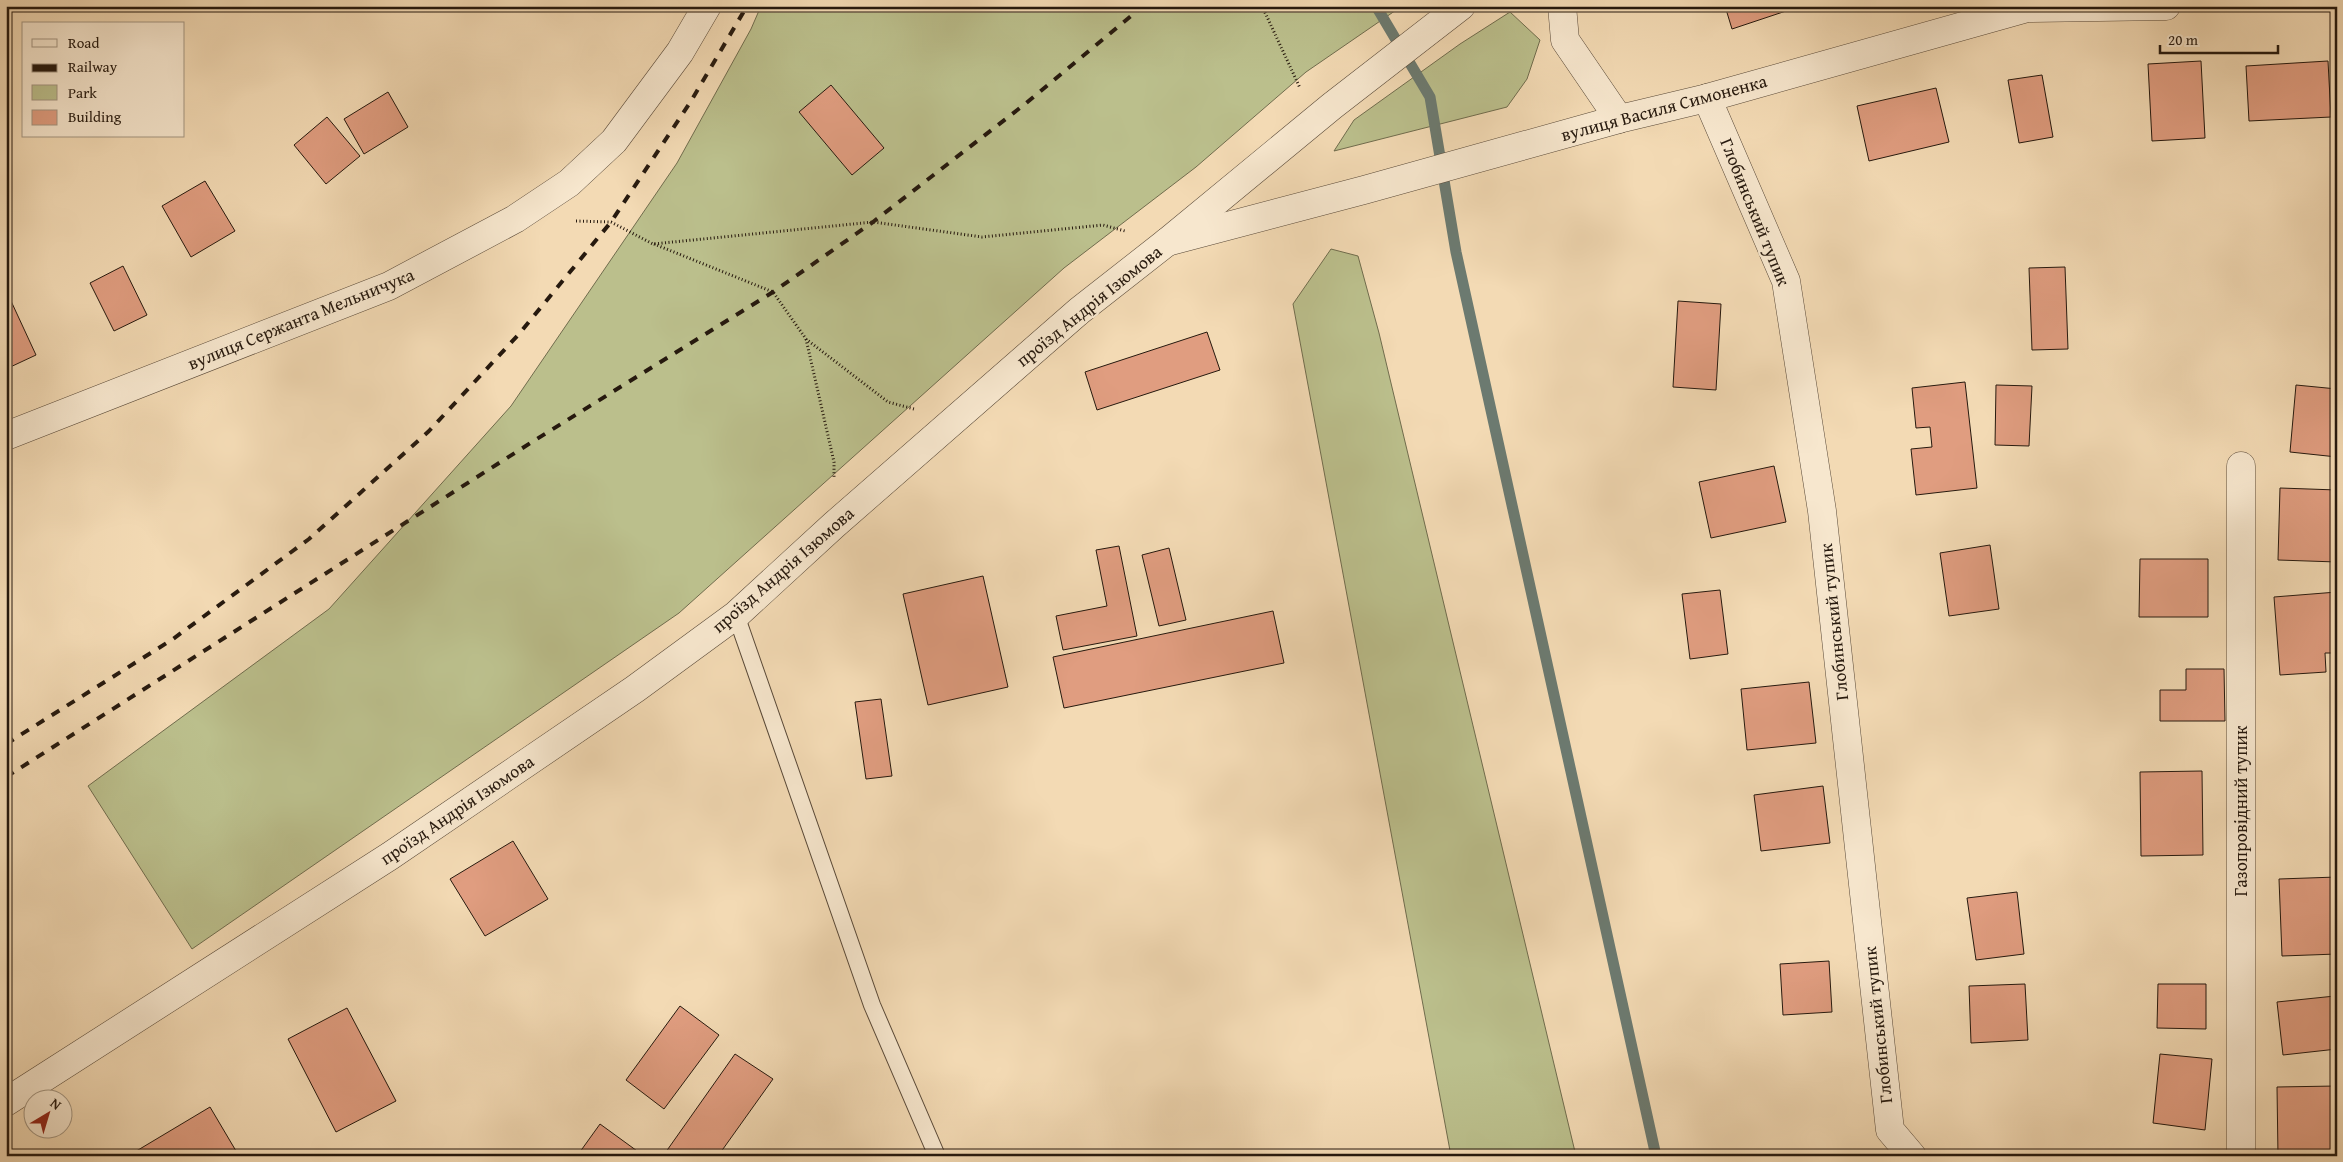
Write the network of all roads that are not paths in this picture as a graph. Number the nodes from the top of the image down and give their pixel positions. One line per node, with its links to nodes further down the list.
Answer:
1 (708, 6): 8 (street, вулиця Сержанта Мельничука)
2 (1461, 6): 7 (street, проїзд Андрія Ізюмова)
3 (1562, 6): 6 (street)
4 (2166, 6): 5 (street, вулиця Василя Симоненка)
5 (1707, 98): 6 (street, вулиця Василя Симоненка); 13 (street, Глобинський тупик)
6 (1618, 118): 7 (street, вулиця Василя Симоненка)
7 (1167, 242): 10 (street, проїзд Андрія Ізюмова)
8 (6, 436)
9 (2241, 466): 14 (street, Газопровідний тупик)
10 (736, 615): 11 (street, проїзд Андрія Ізюмова); 12 (lane)
11 (6, 1102)
12 (937, 1156)
13 (1912, 1156)
14 (2241, 1156)

